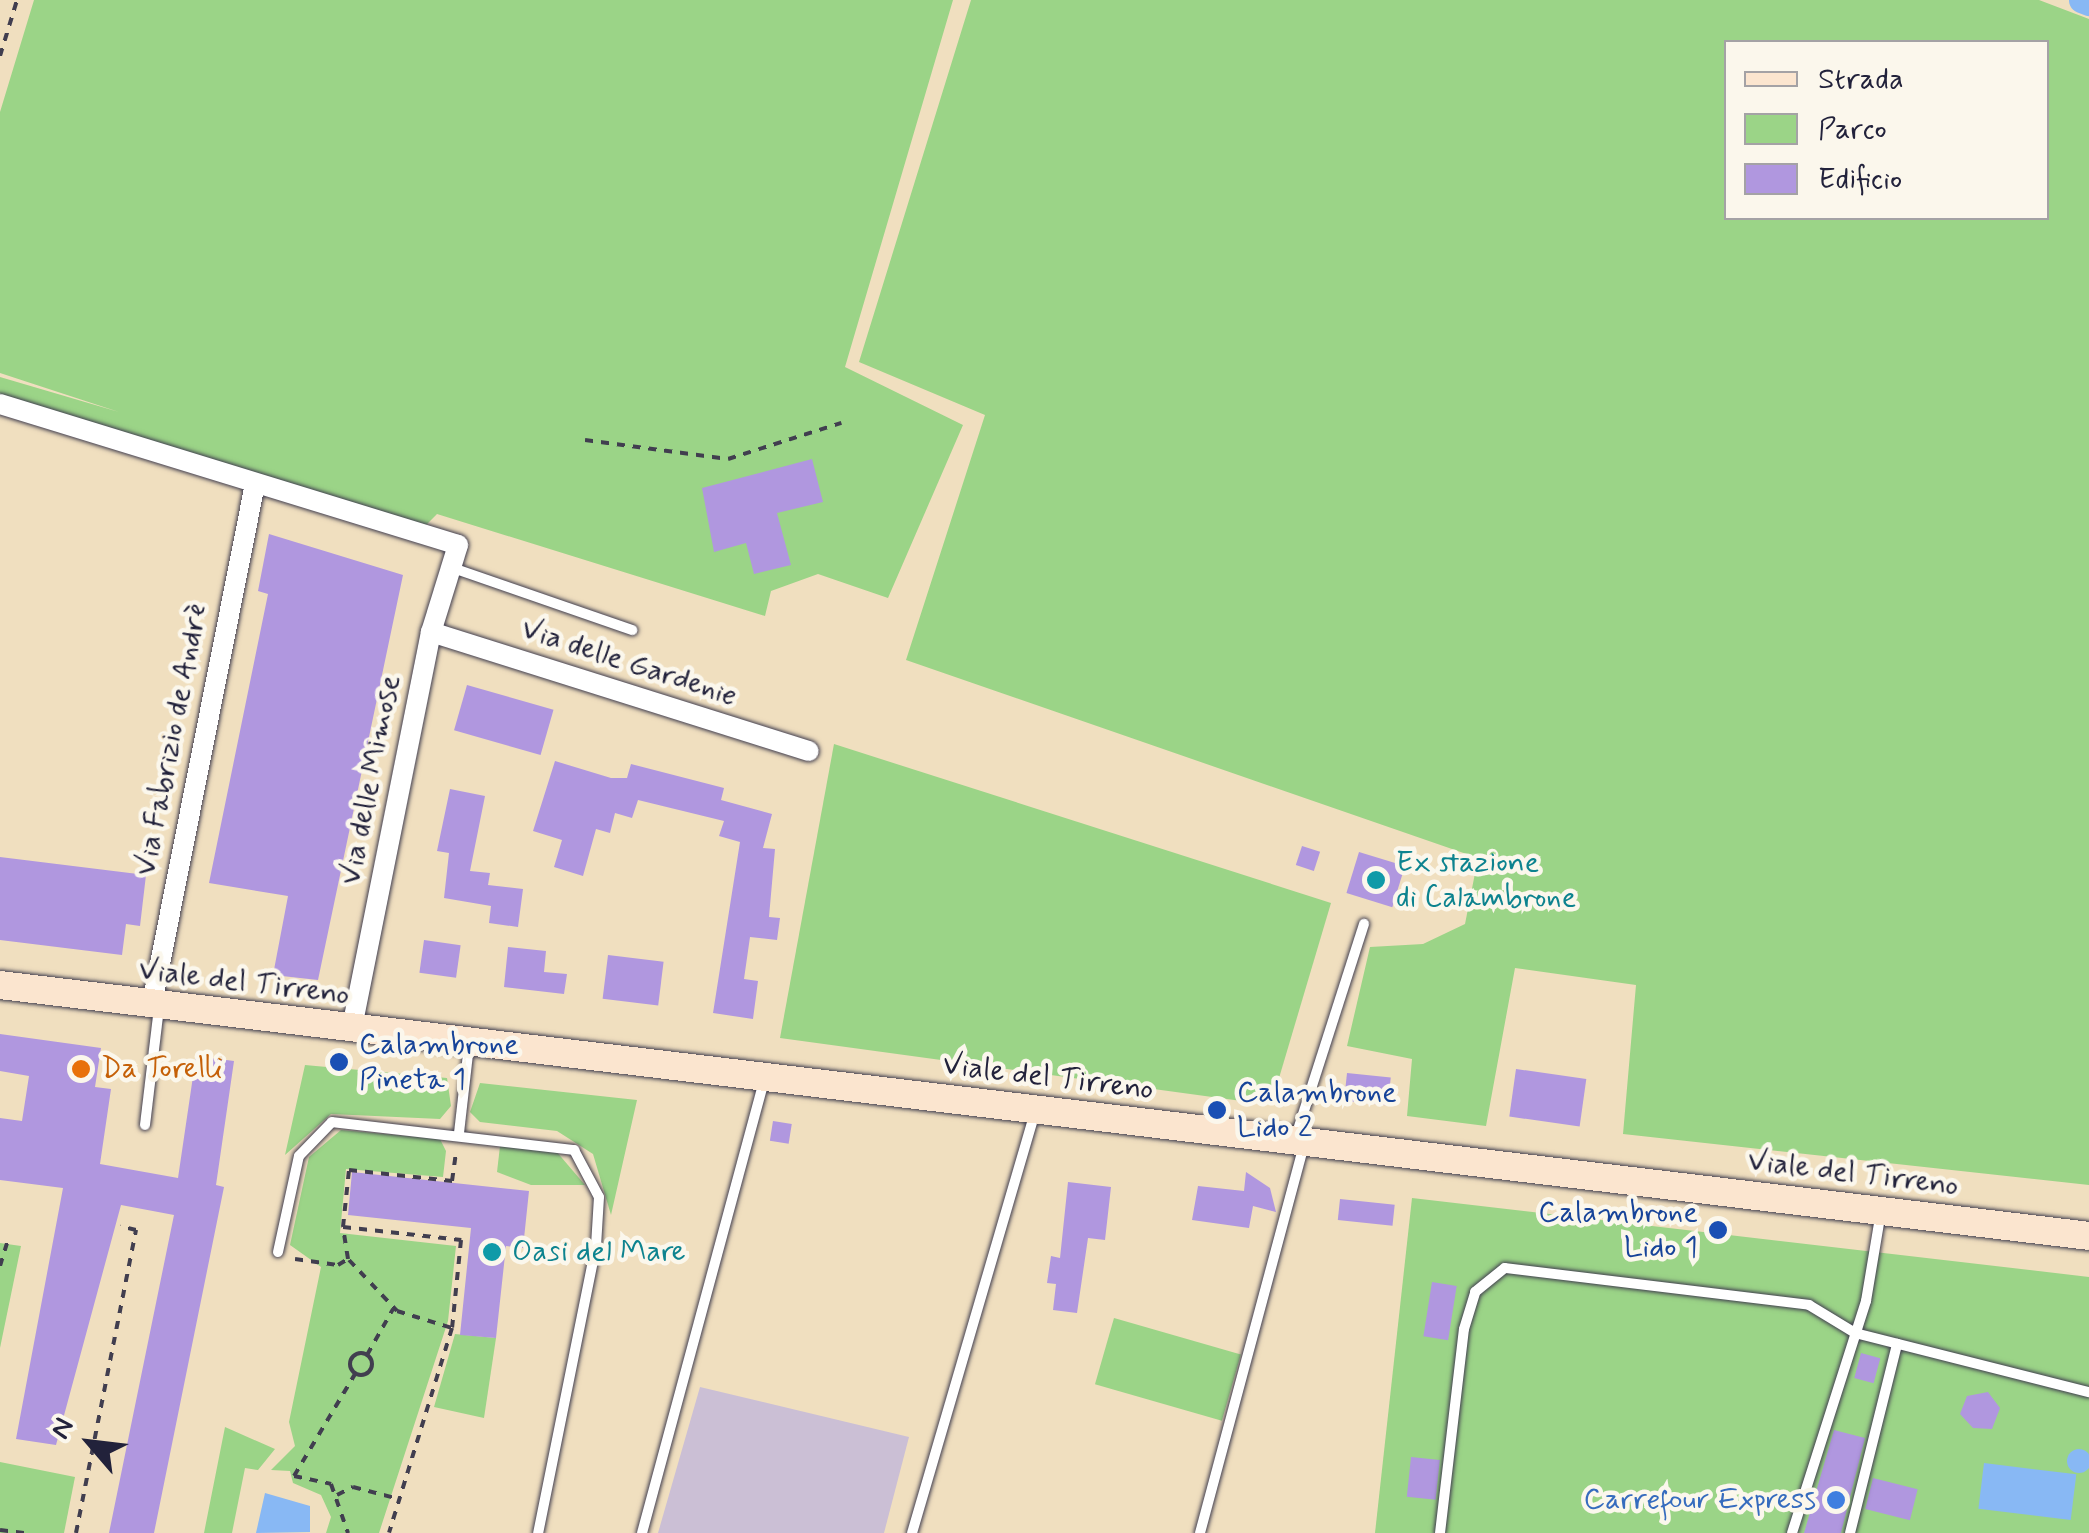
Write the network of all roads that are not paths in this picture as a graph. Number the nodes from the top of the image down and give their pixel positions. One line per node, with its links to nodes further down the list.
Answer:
1 (0, 404): 2 (street)
2 (254, 488): 3 (street, Via delle Mimose); 9 (street, Via Fabrizio de Andrè)
3 (449, 566): 4 (lane); 5 (street, Via delle Mimose)
4 (632, 630)
5 (432, 632): 6 (street, Via delle Gardenie); 10 (street, Via delle Mimose)
6 (809, 751)
7 (1364, 924): 16 (lane)
8 (0, 986): 9 (main road, Viale del Tirreno)
9 (156, 1004): 10 (main road, Viale del Tirreno); 14 (lane)
10 (352, 1029): 11 (main road, Viale del Tirreno)
11 (470, 1043): 12 (main road, Viale del Tirreno); 15 (lane)
12 (765, 1077): 13 (main road, Viale del Tirreno); 24 (lane)
13 (1036, 1109): 16 (main road, Viale del Tirreno); 25 (lane)
14 (145, 1125)
15 (459, 1134): 19 (lane); 23 (lane)
16 (1300, 1140): 17 (main road, Viale del Tirreno); 26 (lane)
17 (1882, 1210): 18 (main road, Viale del Tirreno); 20 (lane)
18 (2089, 1236)
19 (278, 1252)
20 (1854, 1334): 21 (lane); 27 (lane); 28 (lane)
21 (1896, 1344): 22 (lane); 29 (lane)
22 (2089, 1392)
23 (538, 1533)
24 (642, 1533)
25 (912, 1533)
26 (1200, 1533)
27 (1440, 1533)
28 (1792, 1533)
29 (1850, 1533)

